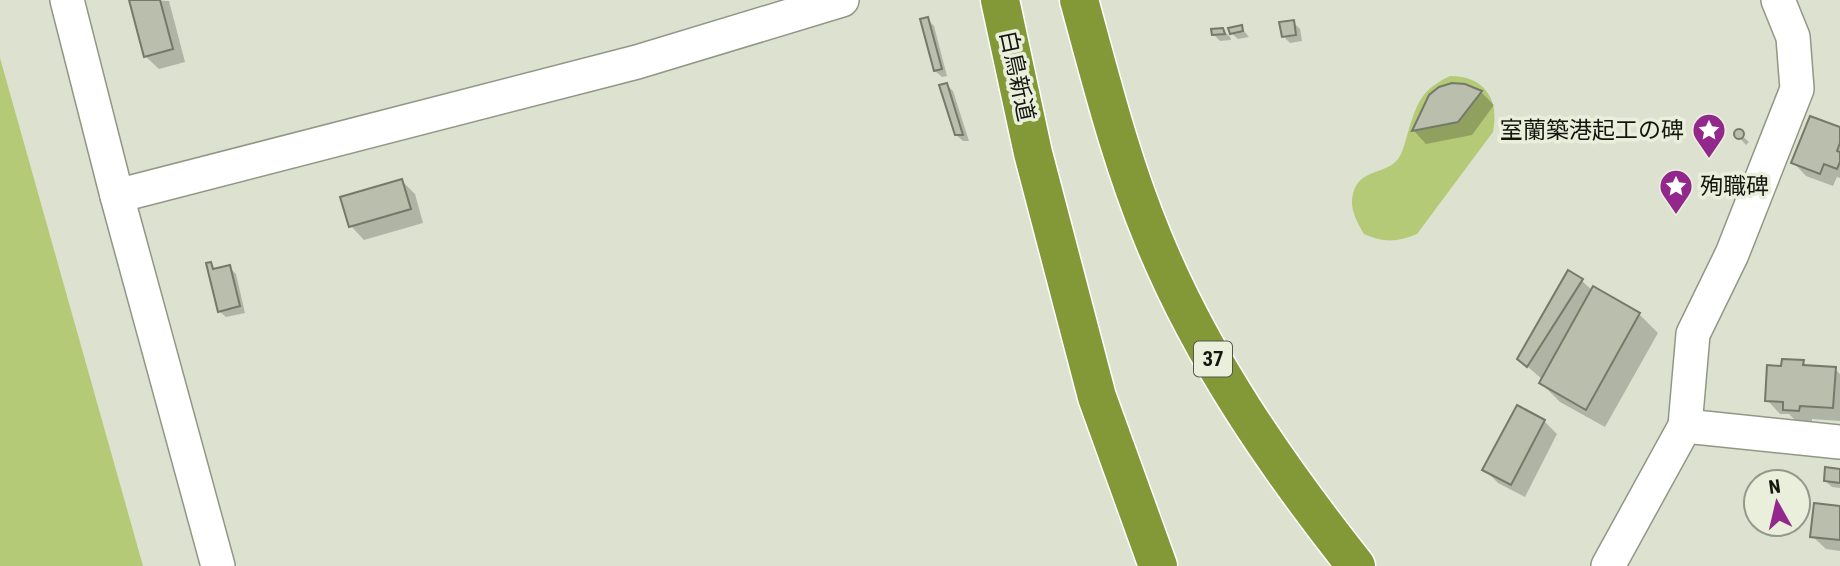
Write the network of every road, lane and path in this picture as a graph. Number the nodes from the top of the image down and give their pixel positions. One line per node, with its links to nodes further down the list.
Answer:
1 (67, 0): 6 (street)
2 (842, 0): 6 (street)
3 (1000, 0): 10 (highway, 白鳥新道)
4 (1079, 0): 11 (highway, 37)
5 (1778, 0): 7 (street)
6 (117, 196): 9 (street)
7 (1685, 426): 8 (street); 12 (street)
8 (1840, 442)
9 (218, 566)
10 (1158, 566)
11 (1356, 566)
12 (1608, 566)

